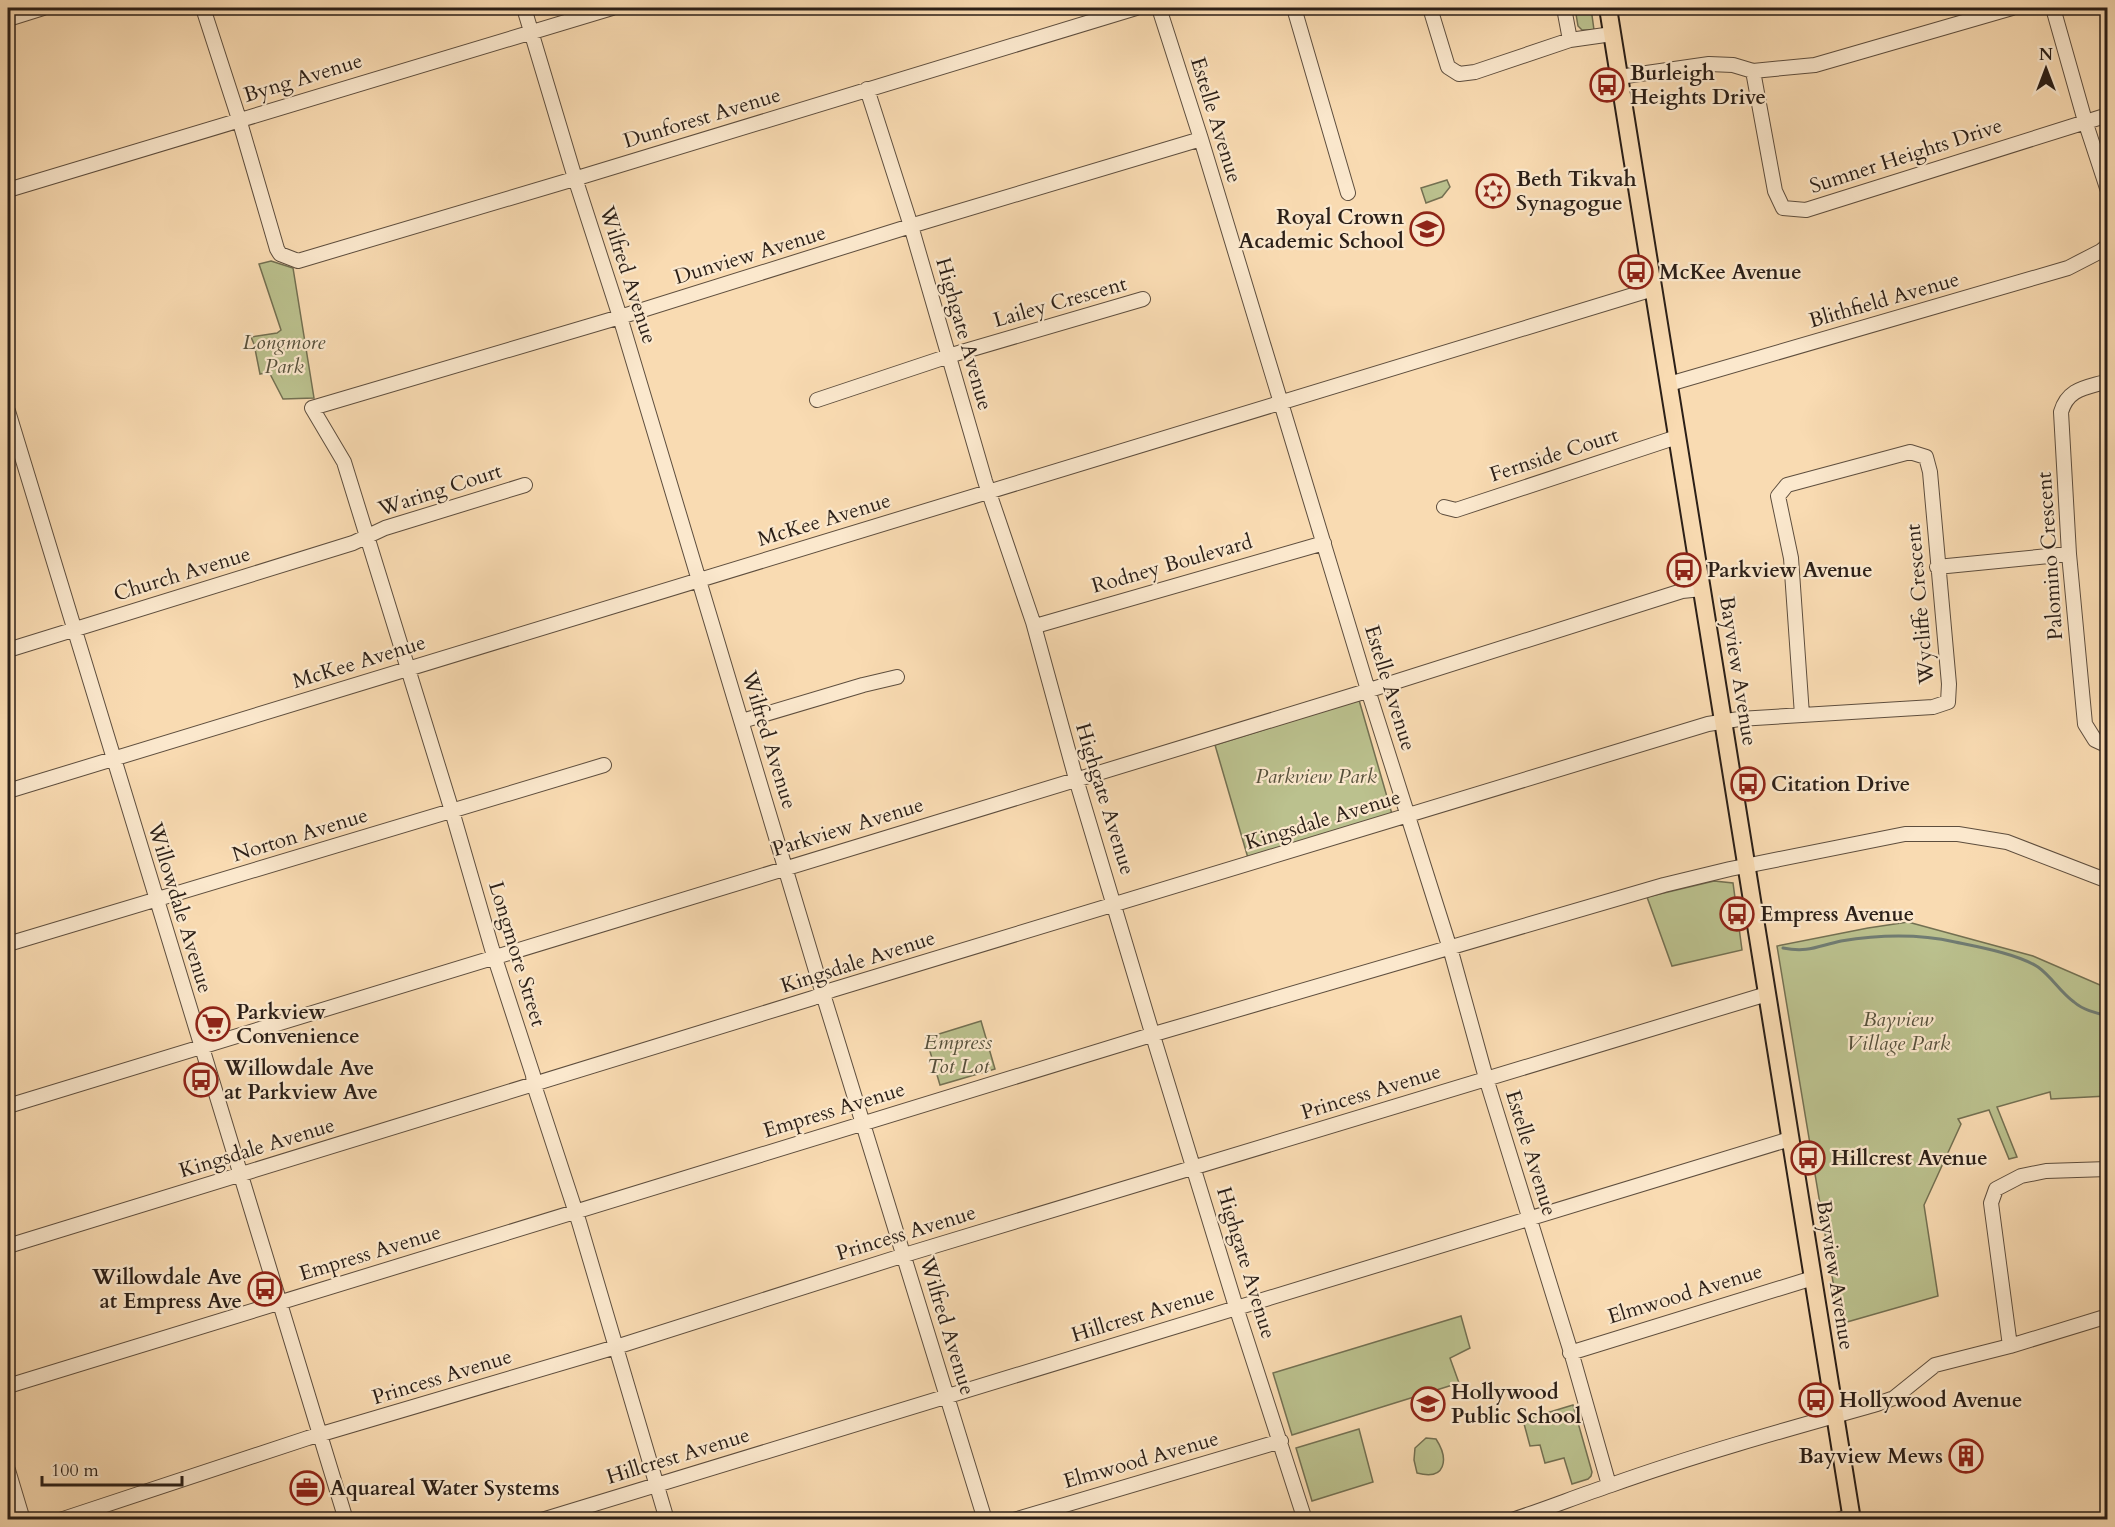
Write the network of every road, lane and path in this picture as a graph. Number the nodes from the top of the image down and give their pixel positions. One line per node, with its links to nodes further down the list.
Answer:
1 (43, 8): 13 (street)
2 (203, 8): 21 (street)
3 (524, 8): 14 (street, Wilfred Avenue)
4 (612, 8): 14 (street, Byng Avenue)
5 (1136, 8): 19 (street, Dunforest Avenue)
6 (1159, 8): 23 (street, Estelle Avenue)
7 (1294, 8): 27 (street)
8 (1430, 8): 16 (street)
9 (1564, 8): 16 (street)
10 (1608, 8): 15 (main road, Bayview Avenue)
11 (2012, 8): 17 (street)
12 (2053, 8): 22 (street)
13 (8, 18)
14 (531, 32): 21 (street, Byng Avenue); 24 (street, Wilfred Avenue)
15 (1612, 34): 16 (street); 18 (main road, Bayview Avenue)
16 (1570, 40)
17 (1753, 71): 18 (street); 22 (street, Sumner Heights Drive)
18 (1619, 77): 30 (main road, Bayview Avenue)
19 (867, 89): 24 (street, Dunforest Avenue); 28 (street, Highgate Avenue)
20 (2108, 115): 22 (street, Sumner Heights Drive)
21 (239, 119): 24 (street, Dunforest Avenue); 25 (street, Byng Avenue)
22 (2085, 121): 26 (street)
23 (1201, 139): 28 (street, Dunview Avenue); 37 (street, Estelle Avenue)
24 (575, 178): 32 (street, Wilfred Avenue)
25 (8, 190)
26 (2108, 191)
27 (1348, 193)
28 (911, 226): 32 (street, Dunview Avenue); 33 (street, Highgate Avenue)
29 (2108, 245): 35 (street, Blithfield Avenue)
30 (1653, 289): 35 (main road, Bayview Avenue); 37 (street, McKee Avenue)
31 (1143, 299): 33 (street, Lailey Crescent)
32 (620, 317): 38 (street, Dunview Avenue); 48 (street, Wilfred Avenue)
33 (949, 356): 36 (street, Lailey Crescent); 42 (street, Highgate Avenue)
34 (2108, 381): 46 (street, Palomino Crescent)
35 (1669, 384): 40 (main road, Bayview Avenue)
36 (817, 400)
37 (1281, 404): 42 (street, McKee Avenue); 45 (street, Estelle Avenue)
38 (312, 408): 44 (street, Longmore Street)
39 (8, 411): 51 (street, Willowdale Avenue)
40 (1677, 436): 43 (street, Fernside Court); 49 (main road, Bayview Avenue)
41 (525, 485): 44 (street, Waring Court)
42 (988, 492): 48 (street, McKee Avenue); 50 (street, Highgate Avenue)
43 (1443, 507)
44 (368, 536): 51 (street, Church Avenue); 53 (street, Longmore Street)
45 (1323, 543): 50 (street, Rodney Boulevard); 55 (street, Estelle Avenue)
46 (2068, 554): 47 (street); 59 (street, Palomino Crescent)
47 (1938, 567): 56 (street, Wycliffe Crescent); 56 (street, Wycliffe Crescent)
48 (699, 580): 53 (street, McKee Avenue); 58 (street, Wilfred Avenue)
49 (1702, 589): 55 (street, Parkview Avenue); 57 (main road, Bayview Avenue)
50 (1033, 622): 62 (street, Highgate Avenue)
51 (74, 630): 52 (street, Church Avenue); 60 (street, Willowdale Avenue)
52 (8, 650)
53 (407, 668): 60 (street, McKee Avenue); 64 (street, Longmore Street)
54 (897, 677): 58 (street)
55 (1368, 690): 62 (street, Parkview Avenue); 65 (street, Estelle Avenue)
56 (1802, 715): 57 (street, Wycliffe Crescent)
57 (1723, 721): 65 (street, Kingsdale Avenue); 66 (main road, Bayview Avenue)
58 (742, 722): 67 (street, Wilfred Avenue)
59 (2108, 746)
60 (114, 759): 63 (street, McKee Avenue); 69 (street, Willowdale Avenue)
61 (604, 765): 64 (street, Norton Avenue)
62 (1076, 779): 67 (street, Parkview Avenue); 70 (street, Highgate Avenue)
63 (8, 791)
64 (452, 811): 69 (street, Norton Avenue); 73 (street, Longmore Street)
65 (1408, 816): 70 (street, Kingsdale Avenue); 72 (street, Estelle Avenue)
66 (1746, 866): 68 (street); 72 (street, Empress Avenue); 75 (main road, Bayview Avenue)
67 (785, 868): 73 (street, Parkview Avenue); 74 (street, Wilfred Avenue)
68 (2108, 881)
69 (156, 900): 71 (street, Norton Avenue); 77 (street, Willowdale Avenue)
70 (1115, 905): 74 (street, Kingsdale Avenue); 76 (street, Highgate Avenue)
71 (8, 944)
72 (1449, 946): 76 (street, Empress Avenue); 78 (street, Estelle Avenue)
73 (494, 956): 77 (street, Parkview Avenue); 79 (street, Longmore Street)
74 (823, 994): 79 (street, Kingsdale Avenue); 81 (street, Wilfred Avenue)
75 (1767, 994): 78 (street, Princess Avenue); 82 (main road, Bayview Avenue)
76 (1153, 1034): 81 (street, Empress Avenue); 83 (street, Highgate Avenue)
77 (201, 1046): 80 (street, Parkview Avenue); 85 (street, Willowdale Avenue)
78 (1486, 1078): 83 (street, Princess Avenue); 87 (street, Estelle Avenue)
79 (534, 1085): 85 (street, Kingsdale Avenue); 86 (street, Longmore Street)
80 (8, 1106)
81 (863, 1123): 86 (street, Empress Avenue); 89 (street, Wilfred Avenue)
82 (1790, 1139): 87 (street, Hillcrest Avenue); 90 (main road, Bayview Avenue)
83 (1195, 1168): 89 (street, Princess Avenue); 92 (street, Highgate Avenue)
84 (2108, 1168): 94 (street)
85 (240, 1175): 88 (street, Kingsdale Avenue); 91 (street, Willowdale Avenue)
86 (576, 1212): 91 (street, Empress Avenue); 95 (street, Longmore Street)
87 (1530, 1218): 92 (street, Hillcrest Avenue); 96 (street, Estelle Avenue)
88 (8, 1246)
89 (903, 1256): 95 (street, Princess Avenue); 98 (street, Wilfred Avenue)
90 (1813, 1278): 96 (street, Elmwood Avenue); 99 (main road, Bayview Avenue)
91 (279, 1303): 97 (street, Empress Avenue); 100 (street, Willowdale Avenue)
92 (1236, 1307): 98 (street, Hillcrest Avenue); 101 (street, Highgate Avenue)
93 (2108, 1316): 94 (street)
94 (2010, 1346): 99 (street)
95 (616, 1347): 100 (street, Princess Avenue); 103 (street, Longmore Street)
96 (1570, 1353): 104 (street, Estelle Avenue)
97 (8, 1386)
98 (946, 1396): 103 (street, Hillcrest Avenue); 111 (street, Wilfred Avenue)
99 (1835, 1416): 104 (street); 105 (main road, Bayview Avenue)
100 (321, 1435): 107 (street, Princess Avenue); 108 (street, Willowdale Avenue)
101 (1281, 1441): 112 (street, Elmwood Avenue); 113 (street, Highgate Avenue)
102 (8, 1470): 106 (street)
103 (656, 1485): 109 (street, Hillcrest Avenue); 110 (street, Longmore Street)
104 (1609, 1485): 114 (street)
105 (1847, 1518)
106 (23, 1520)
107 (60, 1520)
108 (345, 1520)
109 (542, 1520)
110 (667, 1520)
111 (985, 1520)
112 (1014, 1520)
113 (1305, 1520)
114 (1512, 1520)

